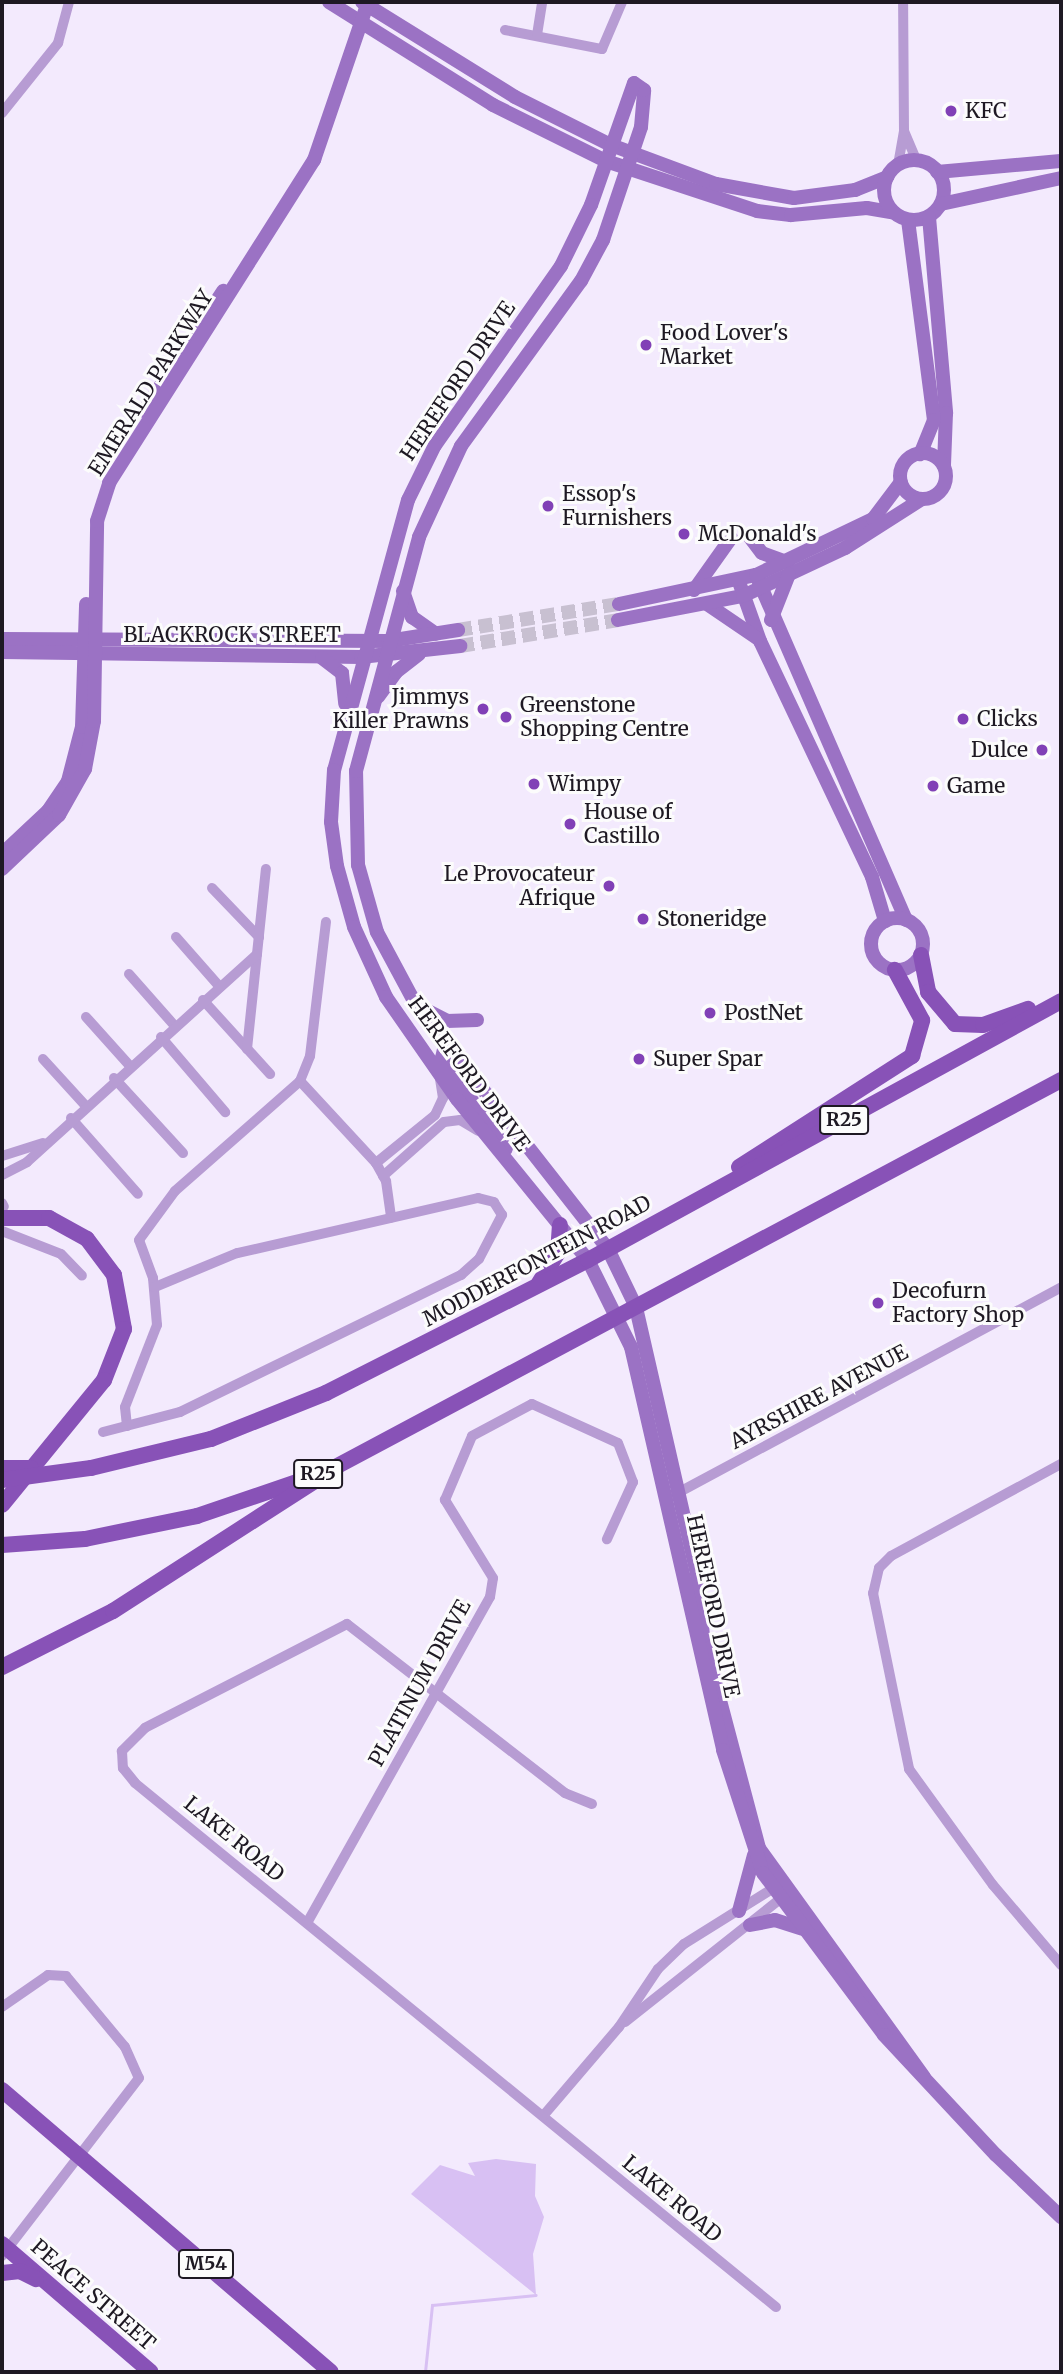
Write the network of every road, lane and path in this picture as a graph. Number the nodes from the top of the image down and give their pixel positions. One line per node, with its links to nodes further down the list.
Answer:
1 (69, 2): 10 (street)
2 (329, 2): 7 (street)
3 (542, 2): 9 (street)
4 (622, 2): 9 (street)
5 (902, 2): 12 (street)
6 (364, 3): 7 (street, EMERALD PARKWAY); 13 (street)
7 (358, 20): 15 (street); 49 (street, EMERALD PARKWAY)
8 (505, 30): 9 (street)
9 (537, 35)
10 (3, 111)
11 (641, 127): 13 (street, HEREFORD DRIVE); 14 (street, HEREFORD DRIVE); 18 (street)
12 (904, 131): 16 (street); 19 (street)
13 (611, 145): 14 (street); 15 (street, HEREFORD DRIVE)
14 (633, 153): 18 (street); 20 (street, HEREFORD DRIVE)
15 (606, 161): 20 (street); 47 (street, HEREFORD DRIVE)
16 (916, 161): 19 (street); 21 (street)
17 (1061, 161): 21 (street)
18 (658, 162): 22 (street)
19 (898, 165): 22 (street)
20 (628, 169): 25 (street); 37 (street, HEREFORD DRIVE)
21 (937, 172): 24 (street)
22 (887, 177): 25 (street)
23 (1061, 178): 24 (street)
24 (941, 204): 26 (street)
25 (894, 213): 27 (street)
26 (929, 217): 27 (street); 29 (street)
27 (908, 220): 28 (street)
28 (920, 454): 29 (street); 30 (street)
29 (944, 466): 31 (street)
30 (901, 482): 31 (street); 34 (street)
31 (922, 499): 34 (street)
32 (749, 537): 34 (street)
33 (731, 538): 38 (street)
34 (788, 568): 35 (street); 42 (street)
35 (757, 582): 36 (street); 42 (street)
36 (741, 589): 38 (street); 40 (street); 46 (street)
37 (402, 590): 44 (street); 50 (street, HEREFORD DRIVE)
38 (694, 590): 39 (street)
39 (619, 604)
40 (707, 604): 41 (street); 46 (street)
41 (618, 620)
42 (771, 621): 61 (street)
43 (458, 630): 44 (street, BLACKROCK STREET)
44 (436, 634): 50 (street, BLACKROCK STREET)
45 (2, 639): 49 (street, BLACKROCK STREET)
46 (761, 641): 62 (street)
47 (366, 642): 49 (street, BLACKROCK STREET); 50 (street, BLACKROCK STREET); 53 (street, HEREFORD DRIVE)
48 (460, 646): 52 (street, BLACKROCK STREET)
49 (90, 647): 51 (street, BLACKROCK STREET); 54 (street, BLACKROCK STREET); 57 (street, EMERALD PARKWAY); 58 (street, EMERALD PARKWAY)
50 (386, 649): 52 (street, BLACKROCK STREET); 53 (street, BLACKROCK STREET); 55 (street, HEREFORD DRIVE)
51 (2, 652)
52 (424, 652): 55 (street)
53 (362, 657): 54 (street, BLACKROCK STREET); 56 (street, HEREFORD DRIVE)
54 (321, 658): 56 (street)
55 (364, 730): 73 (street, HEREFORD DRIVE)
56 (339, 747): 83 (street, HEREFORD DRIVE)
57 (2, 854)
58 (2, 869)
59 (267, 869): 65 (street)
60 (212, 888): 65 (street)
61 (906, 920): 62 (street); 67 (street)
62 (885, 921): 68 (street)
63 (326, 922): 86 (street)
64 (176, 937): 70 (street)
65 (259, 937): 66 (street)
66 (257, 954): 70 (street); 79 (street)
67 (920, 955): 68 (street); 71 (main road)
68 (895, 970): 99 (main road)
69 (129, 974): 76 (street)
70 (219, 986): 72 (street)
71 (1061, 999): 99 (main road, MODDERFONTEIN ROAD / R25)
72 (203, 1000): 76 (street); 79 (street)
73 (415, 1003): 75 (street); 78 (street, HEREFORD DRIVE)
74 (86, 1017): 81 (street)
75 (477, 1020)
76 (174, 1025): 77 (street)
77 (161, 1037): 81 (street); 88 (street)
78 (446, 1045): 95 (street); 103 (street, HEREFORD DRIVE)
79 (247, 1049): 82 (street)
80 (43, 1059): 87 (street)
81 (129, 1065): 84 (street)
82 (270, 1074)
83 (439, 1074): 90 (street, HEREFORD DRIVE); 94 (street)
84 (114, 1078): 87 (street); 92 (street)
85 (1061, 1080): 109 (main road, R25)
86 (300, 1081): 94 (street); 107 (street)
87 (85, 1105): 89 (street)
88 (225, 1112)
89 (71, 1118): 91 (street); 98 (street)
90 (489, 1140): 95 (street, HEREFORD DRIVE); 97 (street)
91 (43, 1143): 93 (street); 96 (street)
92 (183, 1153)
93 (2, 1156)
94 (376, 1163): 97 (street)
95 (512, 1167): 102 (street, HEREFORD DRIVE)
96 (2, 1175)
97 (383, 1176): 101 (street)
98 (138, 1194)
99 (705, 1196): 103 (main road, MODDERFONTEIN ROAD / R25)
100 (7, 1217): 105 (street); 119 (main road)
101 (391, 1218): 107 (street); 111 (street)
102 (560, 1224): 104 (street, HEREFORD DRIVE); 106 (main road)
103 (608, 1249): 104 (main road, MODDERFONTEIN ROAD / R25); 109 (street, HEREFORD DRIVE)
104 (588, 1259): 106 (main road, MODDERFONTEIN ROAD / R25); 110 (street, HEREFORD DRIVE)
105 (82, 1276)
106 (538, 1285): 115 (main road, MODDERFONTEIN ROAD / R25)
107 (155, 1287): 111 (street)
108 (1061, 1287): 118 (street, AYRSHIRE AVENUE)
109 (636, 1307): 110 (main road, R25); 118 (street, HEREFORD DRIVE)
110 (617, 1317): 116 (main road, R25); 118 (street, HEREFORD DRIVE)
111 (127, 1426): 112 (street)
112 (103, 1432)
113 (1061, 1464): 131 (street)
114 (2, 1468): 115 (main road)
115 (91, 1468): 117 (main road, MODDERFONTEIN ROAD / R25)
116 (326, 1472): 121 (main road, R25); 122 (main road)
117 (2, 1480)
118 (673, 1495): 125 (street, HEREFORD DRIVE); 126 (street, HEREFORD DRIVE)
119 (2, 1505)
120 (607, 1539): 123 (street, PLATINUM DRIVE)
121 (2, 1545)
122 (2, 1667)
123 (439, 1690): 124 (street, LAKE ROAD); 128 (street, PLATINUM DRIVE); 128 (street, LAKE ROAD)
124 (592, 1804)
125 (754, 1854): 126 (street, HEREFORD DRIVE); 127 (street)
126 (779, 1892): 127 (street); 129 (street); 130 (street, HEREFORD DRIVE); 134 (street, HEREFORD DRIVE)
127 (739, 1911): 133 (street)
128 (307, 1923): 136 (street, LAKE ROAD)
129 (750, 1925): 130 (street); 133 (street)
130 (806, 1931): 134 (street, HEREFORD DRIVE)
131 (1061, 1965)
132 (2, 2007): 137 (street, PEACE STREET)
133 (619, 2026): 136 (street)
134 (924, 2077): 138 (street, HEREFORD DRIVE)
135 (2, 2090): 137 (main road, M54)
136 (543, 2116): 142 (street, LAKE ROAD)
137 (80, 2155): 139 (street, PEACE STREET); 144 (main road, M54)
138 (1061, 2217)
139 (3, 2247): 141 (main road, PEACE STREET)
140 (2, 2273): 141 (main road)
141 (59, 2294): 143 (main road, PEACE STREET)
142 (776, 2307)
143 (150, 2372)
144 (331, 2372)

